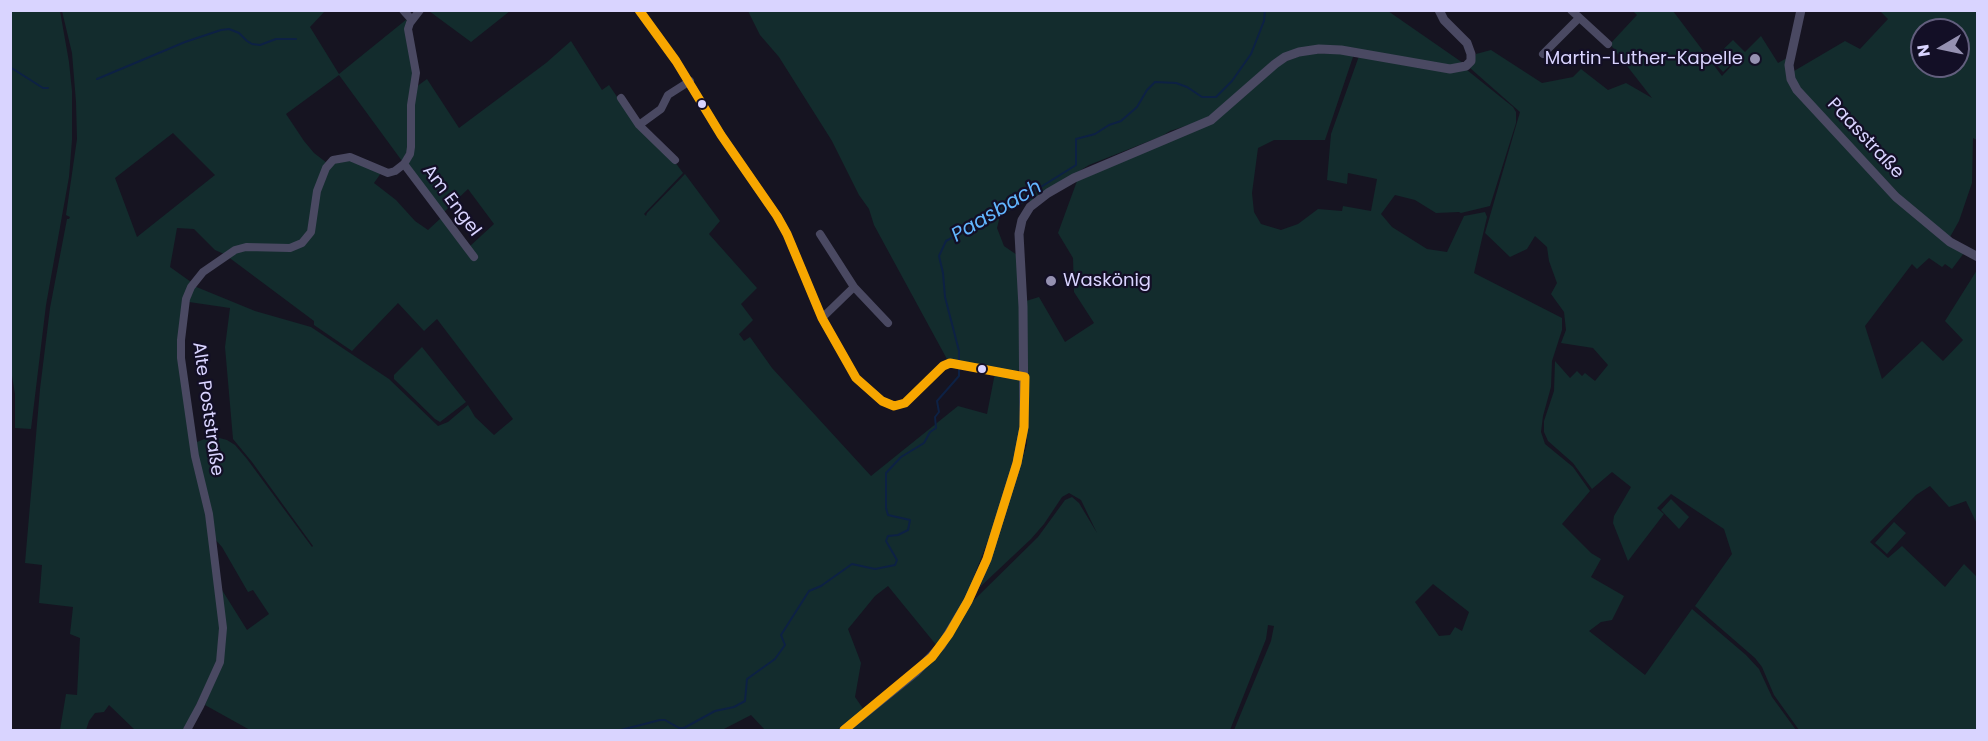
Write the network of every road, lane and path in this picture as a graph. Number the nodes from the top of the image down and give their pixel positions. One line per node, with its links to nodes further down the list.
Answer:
1 (403, 10): 8 (street)
2 (420, 10): 8 (street)
3 (639, 10): 11 (street)
4 (1438, 10): 22 (street)
5 (1571, 10): 7 (street)
6 (1801, 10): 18 (street, Paasstraße)
7 (1579, 18): 9 (street); 10 (street)
8 (412, 20): 15 (street)
9 (1608, 44)
10 (1543, 54)
11 (690, 81): 13 (street); 20 (street)
12 (621, 98): 13 (street)
13 (639, 125): 14 (street)
14 (675, 160)
15 (404, 164): 17 (street, Am Engel); 23 (street, Alte Poststraße)
16 (820, 234): 19 (street)
17 (474, 257)
18 (1977, 257)
19 (854, 287): 20 (street); 21 (street)
20 (822, 318): 22 (street)
21 (888, 323)
22 (1025, 377): 24 (street)
23 (187, 730)
24 (844, 730)

